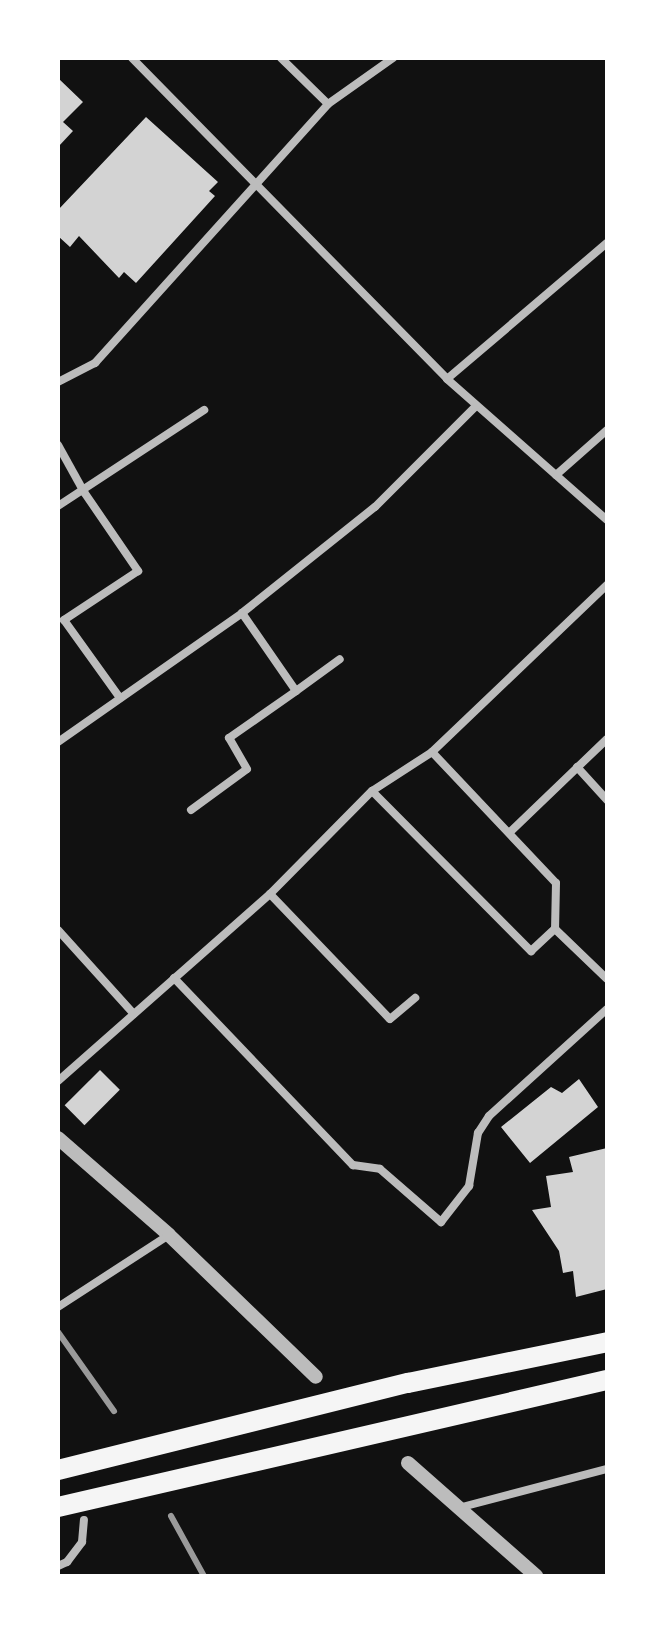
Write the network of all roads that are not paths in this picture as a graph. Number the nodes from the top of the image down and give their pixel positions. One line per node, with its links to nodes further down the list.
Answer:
1 (132, 58): 5 (street)
2 (281, 58): 4 (street)
3 (393, 58): 4 (street)
4 (328, 104): 5 (street)
5 (255, 184): 7 (street); 8 (street)
6 (607, 243): 7 (street)
7 (447, 379): 9 (street)
8 (58, 382)
9 (476, 406): 13 (street); 18 (street)
10 (204, 410): 14 (street)
11 (607, 430): 13 (street)
12 (58, 445): 14 (street)
13 (556, 475): 16 (street)
14 (84, 492): 15 (street); 21 (street)
15 (58, 506)
16 (607, 520)
17 (607, 585): 24 (street)
18 (242, 613): 20 (street); 21 (street)
19 (340, 659): 20 (street)
20 (296, 691): 28 (street)
21 (120, 698): 23 (street)
22 (607, 739): 25 (street)
23 (58, 742)
24 (432, 752): 26 (street); 29 (street)
25 (577, 767): 27 (street); 29 (street)
26 (372, 791): 30 (street); 31 (street)
27 (607, 800)
28 (191, 810)
29 (510, 832): 31 (street)
30 (270, 894): 33 (street); 35 (street)
31 (555, 929): 34 (street)
32 (58, 930): 37 (street)
33 (174, 978): 36 (street); 37 (street)
34 (607, 979)
35 (415, 998)
36 (607, 1009)
37 (134, 1014): 38 (street)
38 (58, 1081)
39 (58, 1138): 40 (street)
40 (169, 1235): 41 (street); 43 (street)
41 (58, 1307)
42 (607, 1342): 47 (highway)
43 (316, 1377)
44 (607, 1380): 48 (highway)
45 (408, 1463): 49 (street)
46 (607, 1469): 49 (street)
47 (58, 1470)
48 (61, 1506)
49 (462, 1507): 52 (street)
50 (84, 1520): 51 (street)
51 (58, 1566)
52 (536, 1576)

